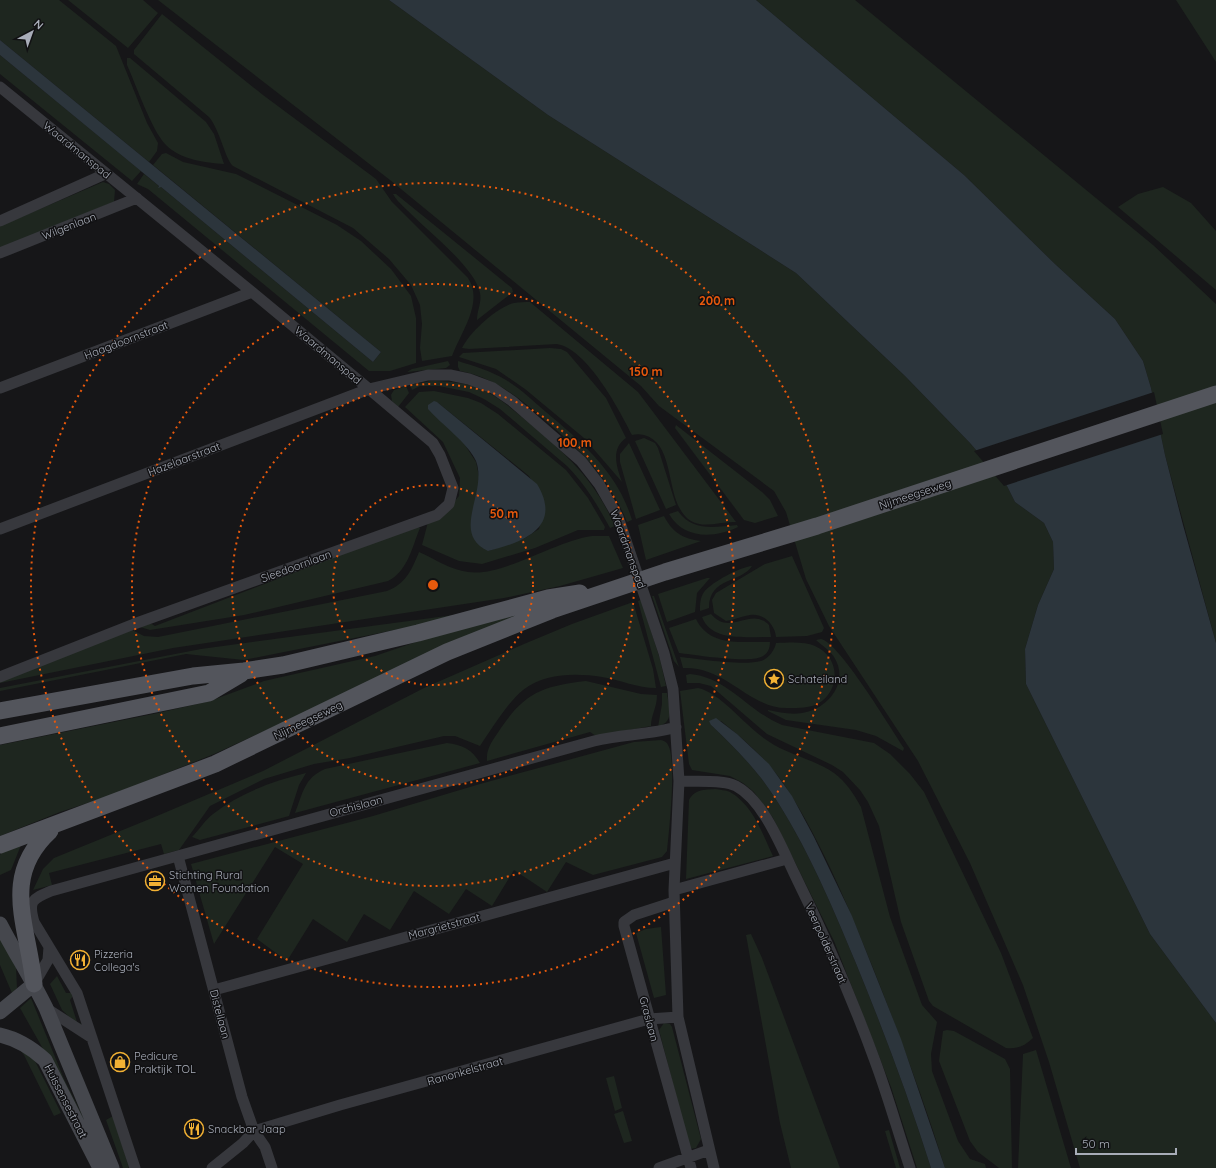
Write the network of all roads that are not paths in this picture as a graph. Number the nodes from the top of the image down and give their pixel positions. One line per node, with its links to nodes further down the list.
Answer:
1 (0, 87): 2 (street, Waardmanspad)
2 (105, 174): 3 (street, Waardmanspad); 4 (street)
3 (137, 198): 5 (street, Wilgenlaan); 6 (street, Waardmanspad)
4 (0, 221)
5 (0, 253)
6 (252, 292): 7 (street, Haagdoornstraat); 8 (street, Waardmanspad)
7 (0, 388)
8 (369, 389): 10 (street, Hazelaarstraat); 13 (street, Sleedoornlaan); 17 (street, Waardmanspad)
9 (1216, 394): 11 (main road, Nijmeegseweg)
10 (0, 529)
11 (614, 589): 12 (main road, Nijmeegseweg); 20 (main road, Nijmeegseweg)
12 (244, 671): 14 (main road, Nijmeegseweg); 18 (main road)
13 (0, 677)
14 (104, 692): 15 (main road); 16 (main road, Nijmeegseweg)
15 (0, 703)
16 (0, 711)
17 (676, 727): 19 (street); 22 (street, Orchislaan)
18 (0, 736)
19 (679, 781): 23 (street, Veerpolderstraat); 24 (street)
20 (60, 823): 21 (main road, Nijmeegseweg); 29 (main road)
21 (0, 845)
22 (178, 856): 28 (street, Orchislaan); 30 (street, Distellaan)
23 (787, 859): 25 (street); 47 (street, Veerpolderstraat)
24 (675, 863): 25 (street); 30 (street, Margrietstraat)
25 (674, 890): 26 (street)
26 (674, 902): 33 (street); 34 (street, Graslaan)
27 (0, 924): 29 (street, Huissensestraat)
28 (49, 947): 29 (street); 36 (street)
29 (34, 984): 31 (street, Huissensestraat); 32 (street)
30 (214, 990): 37 (street, Distellaan)
31 (46, 1008): 36 (street); 41 (street, Huissensestraat)
32 (0, 1012)
33 (678, 1017): 34 (street, Ranonkelstraat); 38 (street)
34 (648, 1019): 37 (street, Ranonkelstraat); 39 (street, Graslaan)
35 (0, 1034): 40 (street, Huissensestraat)
36 (92, 1038): 42 (street)
37 (254, 1131): 43 (street); 44 (street, Distellaan)
38 (709, 1150): 39 (street); 46 (street)
39 (689, 1163): 45 (street)
40 (100, 1168)
41 (112, 1168)
42 (136, 1168)
43 (212, 1168)
44 (272, 1168)
45 (659, 1168)
46 (714, 1168)
47 (910, 1168)

